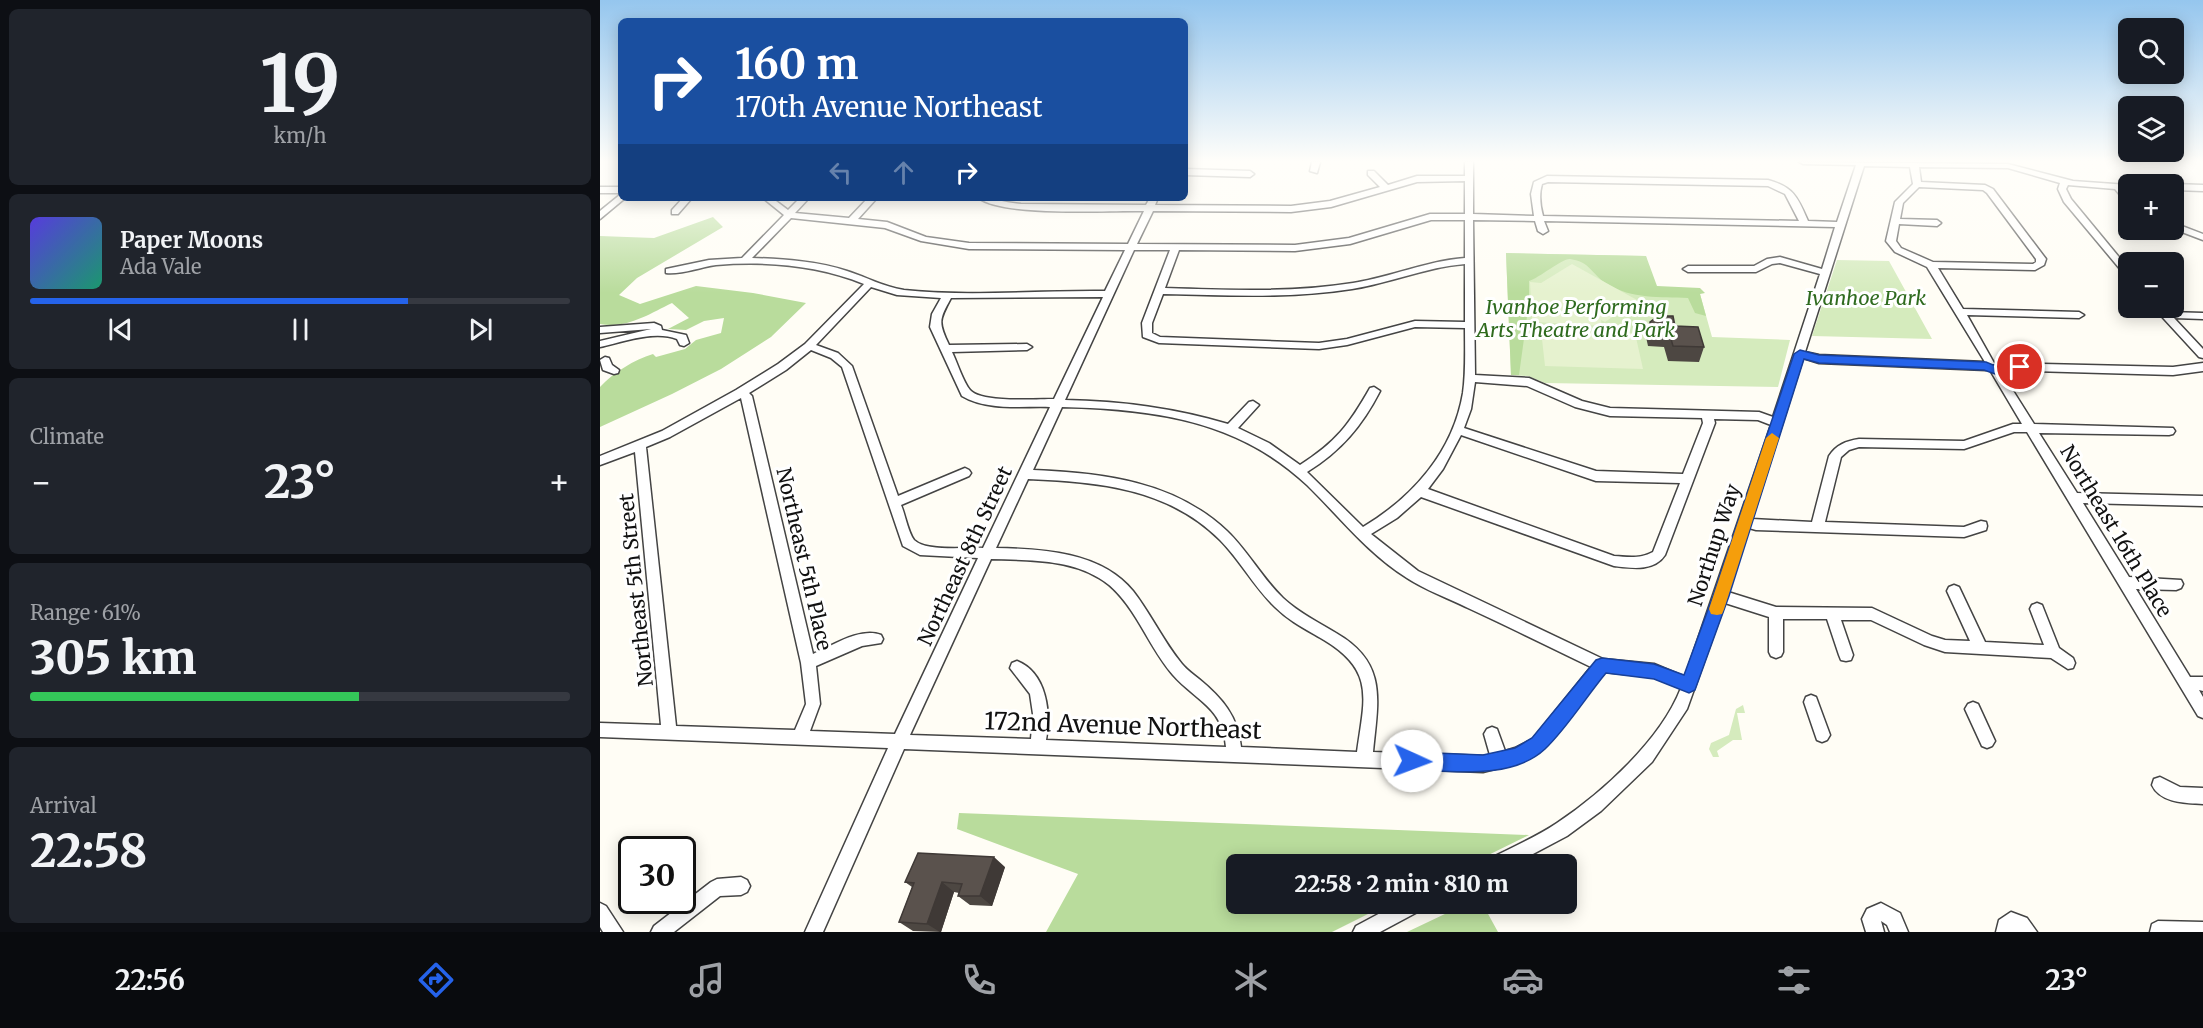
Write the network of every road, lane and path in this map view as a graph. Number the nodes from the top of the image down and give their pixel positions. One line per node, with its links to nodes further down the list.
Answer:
1 (612, 205): 20 (street)
2 (681, 205): 18 (street)
3 (776, 205): 19 (street)
4 (798, 205): 19 (street)
5 (866, 205): 24 (street)
6 (1011, 205): 7 (street)
7 (1060, 205)
8 (1150, 205): 33 (street, Northeast 8th Street)
9 (1242, 205): 10 (street)
10 (1321, 205)
11 (1468, 205): 21 (street)
12 (1538, 205): 22 (street)
13 (1796, 205): 27 (street)
14 (1848, 205): 28 (street, Northup Way)
15 (1898, 205): 25 (street)
16 (1999, 205): 38 (street)
17 (2072, 205): 37 (street)
18 (675, 212)
19 (789, 215): 24 (street); 35 (street)
20 (600, 216)
21 (1468, 217): 22 (street); 34 (street); 36 (street)
22 (1539, 219): 23 (street); 30 (street)
23 (1615, 220): 27 (street); 31 (street)
24 (852, 221): 33 (street)
25 (1894, 221): 26 (street); 38 (street)
26 (1937, 223)
27 (1805, 224): 28 (street)
28 (1841, 226): 41 (street, Northup Way)
29 (2184, 230): 32 (street)
30 (1543, 231)
31 (1617, 232)
32 (2203, 237)
33 (1131, 246): 34 (street); 45 (street, Northeast 8th Street)
34 (1176, 247): 43 (street)
35 (745, 260): 40 (street); 42 (street)
36 (1469, 261): 43 (street); 51 (street)
37 (2118, 261)
38 (1931, 265): 46 (street, Northeast 16th Place)
39 (1688, 269): 41 (street)
40 (669, 271)
41 (1826, 273): 59 (street, Northup Way)
42 (869, 284): 44 (street); 56 (street)
43 (1158, 291): 51 (street)
44 (948, 294): 45 (street); 58 (street)
45 (1109, 294): 66 (street, Northeast 8th Street)
46 (1960, 312): 48 (street); 61 (street, Northeast 16th Place)
47 (2184, 314): 49 (street)
48 (2079, 315)
49 (2203, 316)
50 (2169, 318): 60 (street)
51 (1469, 325): 63 (street)
52 (600, 330): 53 (street)
53 (655, 333): 54 (street); 55 (street)
54 (684, 343)
55 (600, 344)
56 (808, 346): 65 (street); 83 (street)
57 (1027, 347): 58 (street)
58 (946, 350): 66 (street)
59 (1800, 354): 61 (street); 69 (street, Northup Way)
60 (2203, 355)
61 (1992, 366): 62 (street); 70 (street, Northeast 16th Place)
62 (2203, 367)
63 (1470, 378): 68 (street); 72 (street)
64 (1374, 391): 76 (street)
65 (740, 393): 74 (street); 101 (street, Northeast 5th Place)
66 (1058, 403): 71 (street); 78 (street, Northeast 8th Street)
67 (1252, 405): 71 (street)
68 (1707, 415): 69 (street); 79 (street)
69 (1777, 423): 84 (street, Northup Way)
70 (2030, 429): 73 (street); 81 (street, Northeast 16th Place); 86 (street)
71 (1230, 430): 76 (street)
72 (1458, 430): 79 (street); 80 (street)
73 (2169, 431)
74 (640, 445): 75 (street); 112 (street, Northeast 5th Street)
75 (600, 461)
76 (1299, 471): 87 (street)
77 (966, 473): 83 (street)
78 (1025, 474): 88 (street, Northeast 8th Street); 120 (street)
79 (1687, 479): 80 (street)
80 (1419, 491): 87 (street)
81 (2073, 498): 82 (street); 89 (street, Northeast 16th Place)
82 (2203, 501)
83 (895, 502): 88 (street)
84 (1746, 522): 86 (street); 92 (street, Northup Way)
85 (1981, 526): 86 (street)
86 (1817, 527)
87 (1361, 534): 103 (street)
88 (987, 555): 117 (street, Northeast 8th Street); 119 (street)
89 (2125, 583): 90 (street); 105 (street, Northeast 16th Place)
90 (2176, 584)
91 (1954, 591): 97 (street)
92 (1721, 596): 94 (street); 107 (street, Northup Way)
93 (2037, 609): 99 (street)
94 (1776, 613): 95 (street); 98 (street)
95 (1832, 613): 97 (street); 100 (street)
96 (876, 639): 101 (street)
97 (1981, 649): 99 (street)
98 (1776, 652)
99 (2054, 652): 102 (street)
100 (1846, 655)
101 (808, 663): 115 (street, Northeast 5th Place)
102 (2068, 663)
103 (1602, 665): 107 (street); 121 (street, 172nd Avenue Northeast)
104 (1017, 668): 118 (street)
105 (2186, 683): 106 (street); 110 (street, Northeast 16th Place)
106 (2203, 684)
107 (1689, 685): 124 (street, Northup Way)
108 (1811, 702): 114 (street)
109 (1973, 709): 116 (street)
110 (2203, 711)
111 (600, 730): 112 (street, 172nd Avenue Northeast)
112 (669, 732): 115 (street, 172nd Avenue Northeast)
113 (1492, 734): 121 (street)
114 (1822, 735)
115 (800, 737): 117 (street, 172nd Avenue Northeast)
116 (1987, 741)
117 (899, 742): 118 (street, 172nd Avenue Northeast); 131 (street, Northeast 8th Street)
118 (1037, 747): 119 (street, 172nd Avenue Northeast)
119 (1234, 755): 120 (street, 172nd Avenue Northeast)
120 (1364, 759): 121 (street, 172nd Avenue Northeast)
121 (1500, 761)
122 (2160, 785): 123 (street)
123 (2203, 796)
124 (1516, 854)
125 (741, 886): 130 (street)
126 (600, 912): 129 (street)
127 (1396, 914): 132 (street)
128 (2158, 931): 137 (street)
129 (614, 932)
130 (660, 932)
131 (814, 932)
132 (1362, 932)
133 (1875, 932): 134 (street)
134 (1899, 932)
135 (2005, 932): 136 (street)
136 (2028, 932)
137 (2203, 932)

